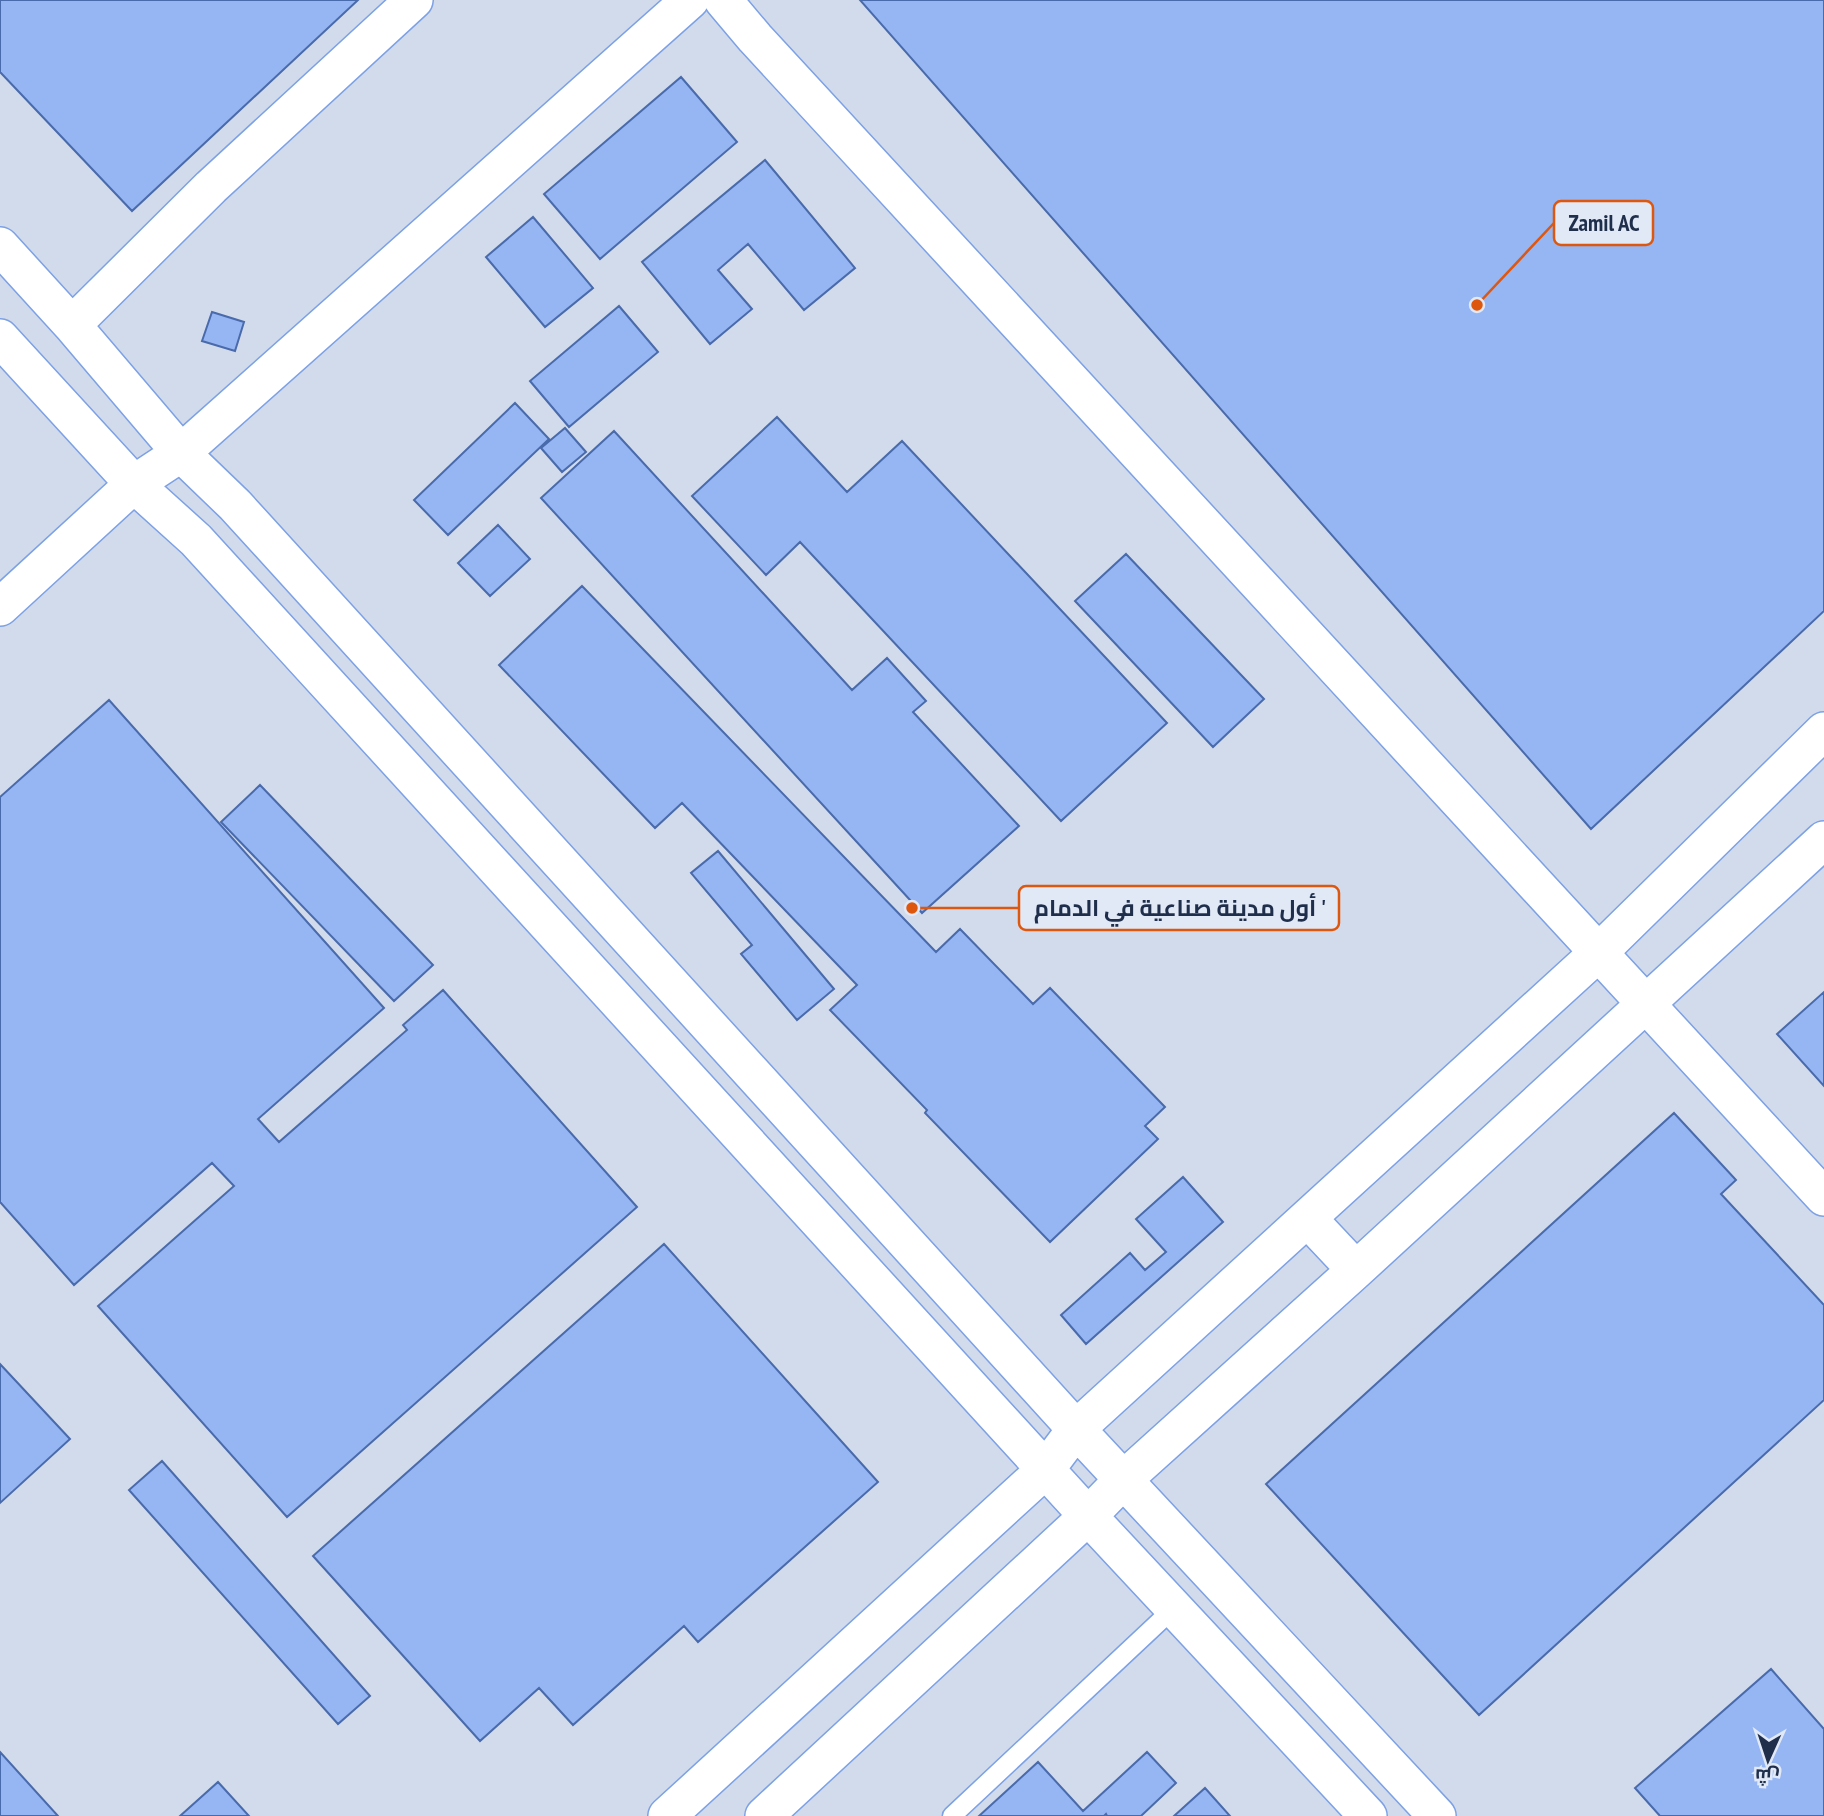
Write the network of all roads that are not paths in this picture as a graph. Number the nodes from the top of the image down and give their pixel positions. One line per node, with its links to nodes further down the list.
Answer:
1 (414, 0): 5 (street)
2 (690, 0): 7 (street)
3 (723, 0): 12 (street)
4 (0, 246): 5 (street)
5 (72, 325): 7 (street)
6 (0, 338): 8 (street)
7 (181, 453): 8 (street); 17 (street)
8 (134, 484): 9 (street); 18 (street)
9 (0, 607)
10 (1824, 731): 12 (street)
11 (1824, 841): 13 (street)
12 (1598, 953): 13 (street); 15 (street)
13 (1646, 1005): 14 (street); 16 (street)
14 (1824, 1197)
15 (1308, 1219): 16 (street); 17 (street)
16 (1356, 1270): 19 (street)
17 (1076, 1429): 18 (street); 19 (street)
18 (1046, 1469): 20 (street); 22 (street)
19 (1123, 1480): 20 (street); 26 (street)
20 (1088, 1516): 21 (street); 23 (street)
21 (1174, 1608): 24 (lane); 25 (street)
22 (667, 1816)
23 (764, 1816)
24 (952, 1816)
25 (1368, 1816)
26 (1437, 1816)

